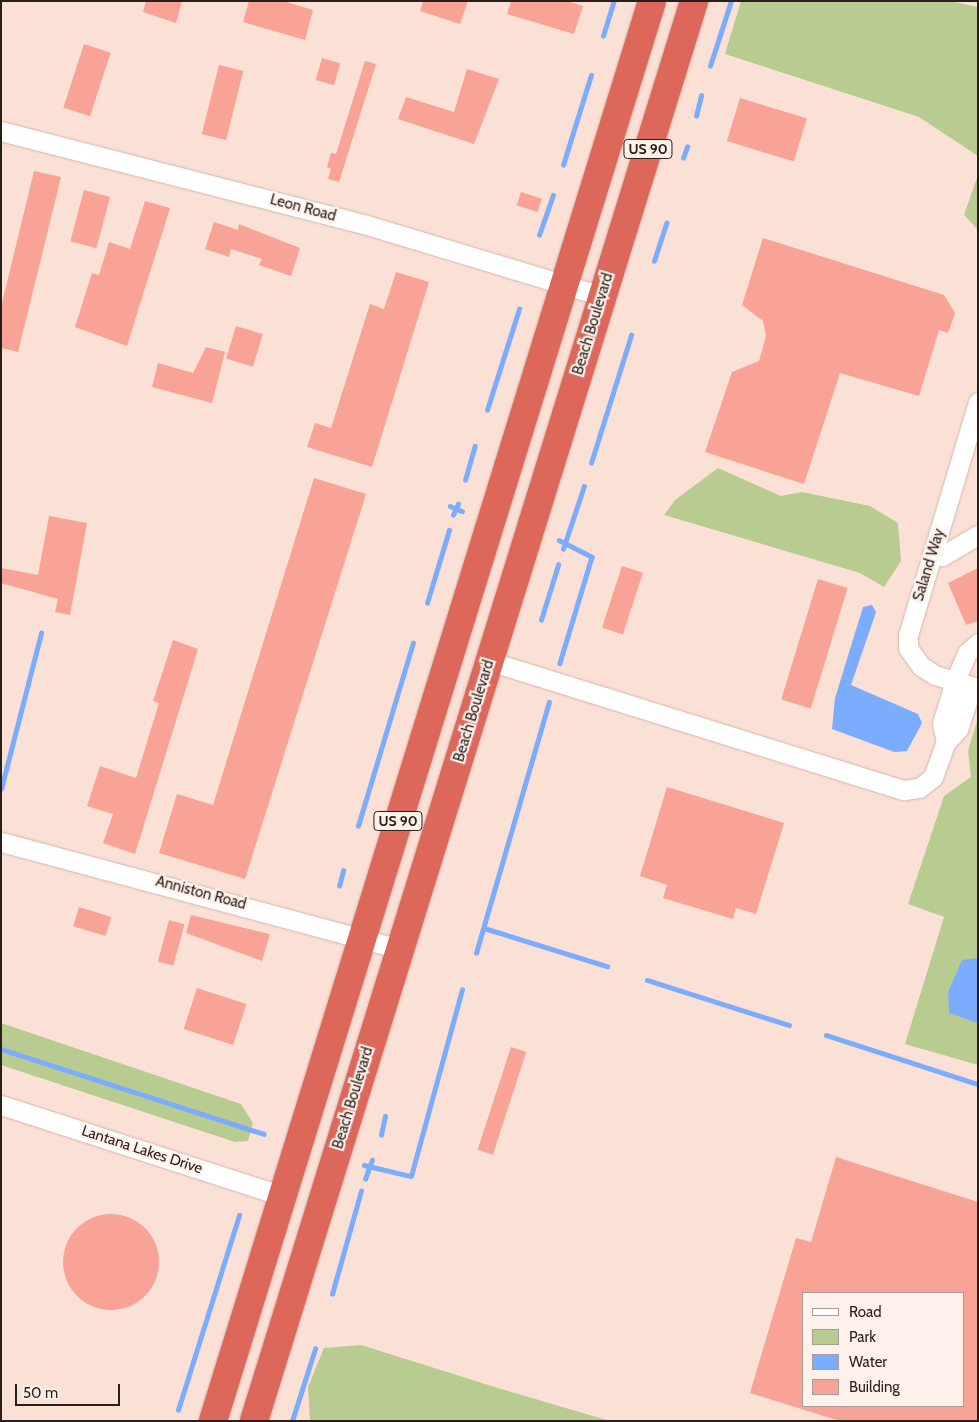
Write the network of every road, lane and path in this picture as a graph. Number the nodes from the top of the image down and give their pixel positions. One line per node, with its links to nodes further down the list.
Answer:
1 (652, 1): 4 (highway, US 90)
2 (694, 1): 5 (highway, Beach Boulevard / US 90)
3 (1, 131): 4 (street, Leon Road)
4 (564, 286): 5 (street, Leon Road); 14 (highway, US 90)
5 (602, 296): 11 (highway, Beach Boulevard / US 90)
6 (978, 402): 7 (street, Saland Way)
7 (971, 451): 9 (street, Saland Way)
8 (978, 535): 9 (street)
9 (932, 554): 12 (street, Saland Way)
10 (978, 643): 12 (street)
11 (489, 661): 12 (street); 15 (highway, Beach Boulevard / US 90)
12 (968, 686)
13 (1, 842): 14 (street, Anniston Road)
14 (362, 938): 15 (street, Anniston Road); 17 (highway, US 90)
15 (399, 949): 19 (highway, Beach Boulevard / US 90)
16 (1, 1105): 17 (street, Lantana Lakes Drive)
17 (283, 1196): 18 (highway, US 90)
18 (213, 1421)
19 (254, 1421)

